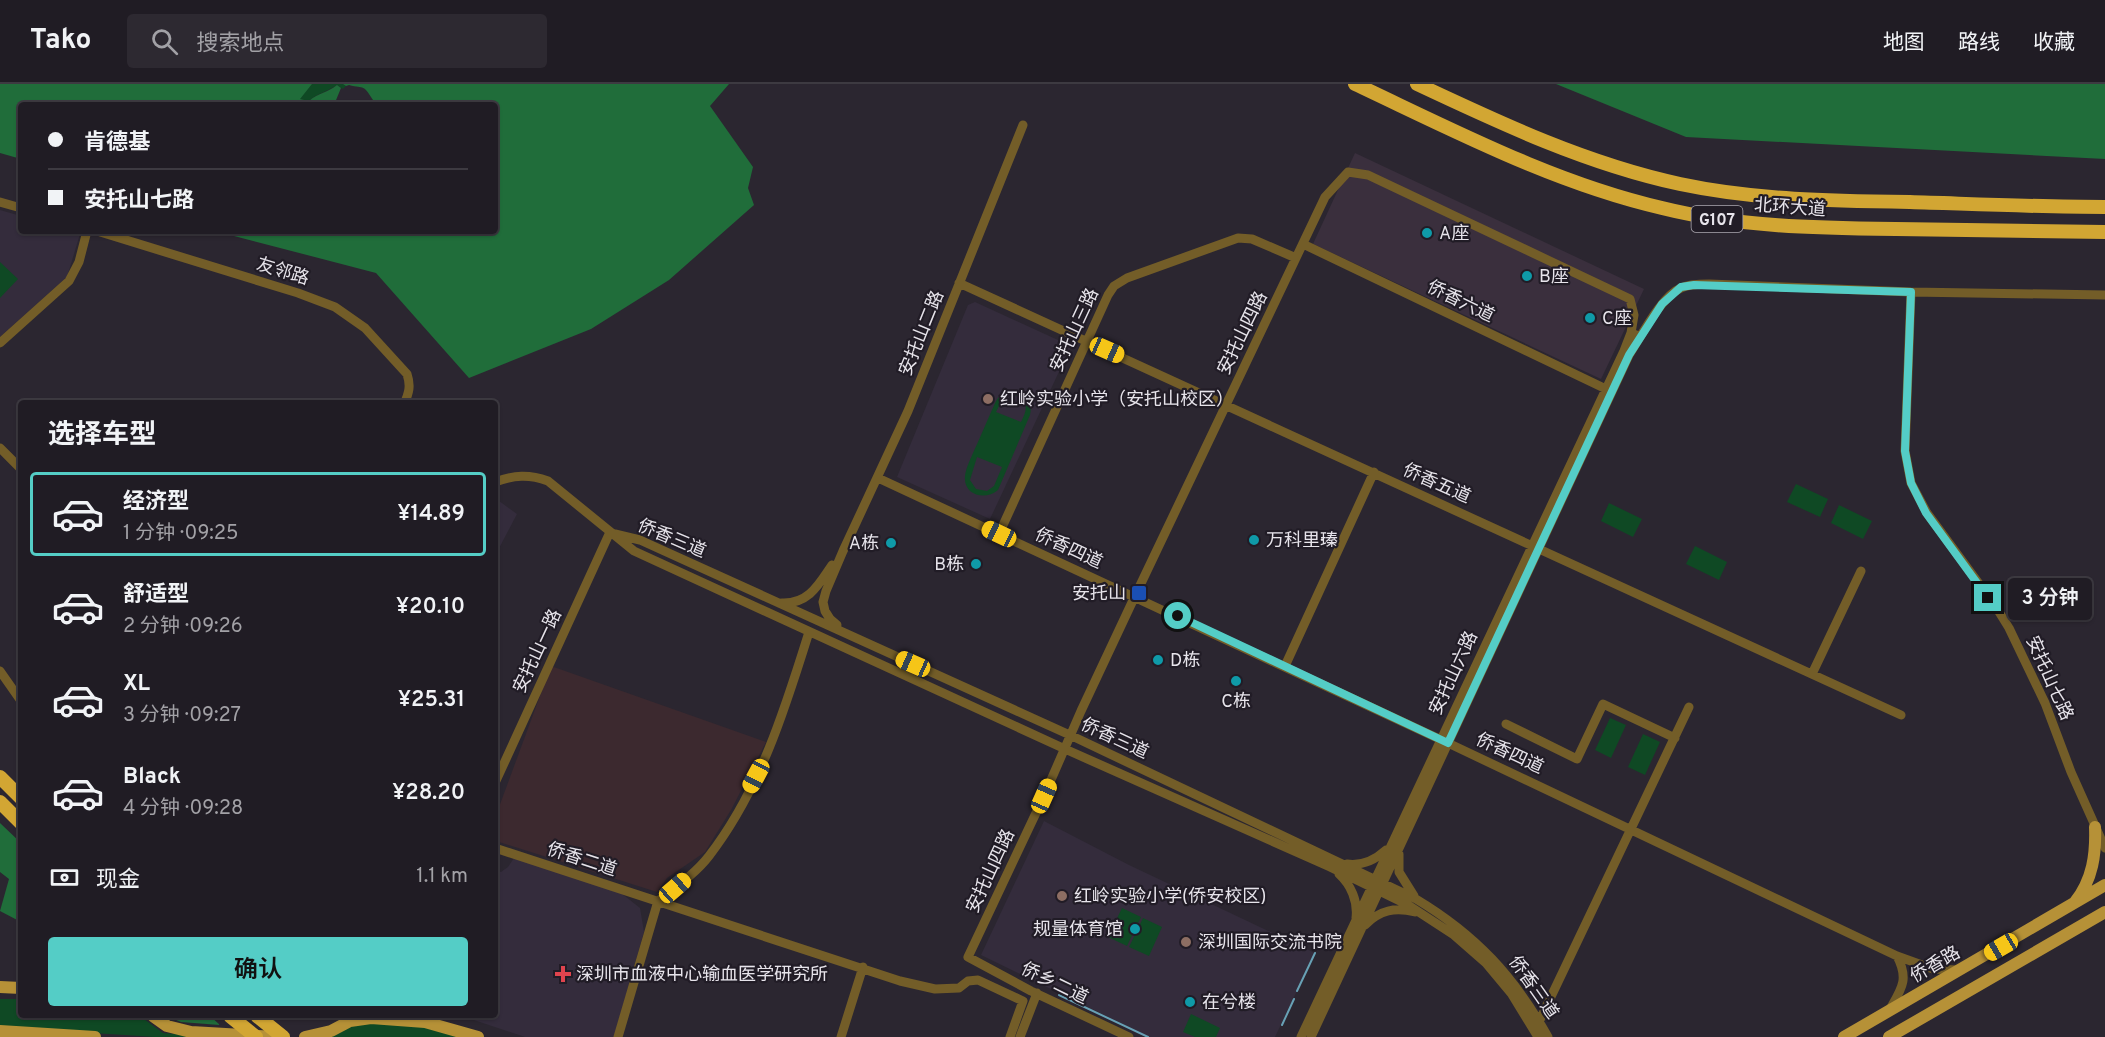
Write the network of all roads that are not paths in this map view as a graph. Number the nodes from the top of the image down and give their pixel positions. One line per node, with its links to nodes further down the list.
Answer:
1 (1355, 84): 7 (highway, 北环大道 / G107)
2 (1417, 84): 6 (highway, 北环大道 / G107)
3 (1023, 125): 12 (street, 安托山二路)
4 (0, 202): 5 (street)
5 (18, 207)
6 (2105, 207)
7 (2105, 232)
8 (86, 234): 18 (street)
9 (107, 234): 20 (street, 友邻路)
10 (1303, 244): 11 (street, 安托山四路); 15 (street, 安托山四路); 19 (street, 侨香六道)
11 (1296, 258): 17 (street, 安托山三路); 21 (street, 安托山四路)
12 (959, 283): 17 (street, 侨香五道); 25 (street, 安托山二路)
13 (1911, 292): 14 (street); 16 (street, 安托山六路); 53 (street, 安托山七路)
14 (2105, 295)
15 (1631, 333): 16 (street); 19 (street, 安托山六路)
16 (1641, 338): 29 (street, 安托山六路)
17 (1087, 341): 21 (street, 侨香五道); 28 (street, 安托山三路)
18 (0, 343)
19 (1606, 389): 29 (street, 安托山六路)
20 (406, 400)
21 (1226, 404): 24 (street, 侨香五道); 32 (street, 安托山四路)
22 (0, 448): 23 (street)
23 (18, 466)
24 (1374, 472): 29 (street, 侨香五道); 36 (street)
25 (878, 478): 28 (street, 侨香四道); 30 (street, 安托山二路)
26 (498, 481): 27 (street)
27 (610, 532): 33 (street, 侨香三道); 34 (street, 侨香三道); 47 (street, 安托山一路)
28 (999, 534): 32 (street, 侨香四道)
29 (1536, 546): 38 (street, 侨香五道); 45 (street, 安托山六路)
30 (843, 551): 33 (street); 35 (street)
31 (1861, 571): 38 (street)
32 (1135, 596): 36 (street, 侨香四道); 43 (street, 安托山四路)
33 (775, 601): 35 (street, 侨香三道)
34 (809, 632): 46 (street, 侨香三道); 62 (street)
35 (853, 637): 43 (street, 侨香三道)
36 (1285, 666): 45 (street, 侨香四道)
37 (0, 670): 39 (street)
38 (1812, 674): 41 (street, 侨香五道)
39 (18, 697)
40 (1689, 707): 44 (street)
41 (1901, 715)
42 (1506, 724): 44 (street)
43 (1072, 736): 46 (street, 安托山四路); 58 (street, 侨香三道)
44 (1675, 738): 52 (street)
45 (1444, 741): 52 (street, 侨香四道); 54 (street, 安托山六路); 55 (street, 安托山六路)
46 (1065, 749): 59 (street, 侨香三道); 72 (street, 安托山四路)
47 (498, 776)
48 (0, 777): 49 (highway)
49 (18, 795)
50 (0, 802): 51 (highway)
51 (18, 819)
52 (1632, 830): 71 (street, 侨香四道); 83 (street)
53 (2100, 830): 56 (street, 安托山七路); 64 (main road)
54 (1402, 840): 60 (street, 安托山六路); 63 (street)
55 (1392, 844): 58 (street); 60 (street, 安托山六路)
56 (2105, 848)
57 (498, 849): 62 (street, 侨香二道)
58 (1340, 863): 60 (street, 侨香三道)
59 (1330, 867): 60 (street, 侨香三道); 68 (street)
60 (1377, 885): 63 (street, 侨香三道); 66 (street, 侨香三道); 68 (street, 安托山六路); 70 (street, 安托山六路)
61 (2105, 885): 64 (main road, 侨香路)
62 (658, 901): 73 (street, 侨香二道); 92 (street)
63 (1422, 903): 83 (street, 侨香三道)
64 (2071, 906): 74 (main road, 侨香路)
65 (2105, 912): 69 (main road)
66 (1430, 918): 70 (street); 85 (street, 侨香三道)
67 (2105, 923): 69 (main road)
68 (1354, 924): 97 (street, 安托山六路)
69 (2076, 930): 101 (main road)
70 (1359, 934): 98 (street, 安托山六路)
71 (1897, 956): 74 (street, 侨香四道); 78 (street)
72 (968, 957): 77 (street, 侨乡二道)
73 (863, 968): 93 (street); 94 (street, 侨香二道)
74 (1963, 969): 78 (main road, 侨香路)
75 (0, 987): 76 (main road)
76 (18, 988)
77 (1037, 993): 95 (street); 96 (street, 侨乡二道)
78 (1889, 1011): 100 (main road, 侨香路)
79 (156, 1018): 88 (main road)
80 (232, 1018): 87 (highway, bridge)
81 (260, 1018): 89 (highway)
82 (426, 1019): 90 (main road); 91 (main road)
83 (1540, 1021): 85 (street); 99 (street, 侨香三道)
84 (0, 1031): 86 (main road)
85 (1536, 1034)
86 (95, 1037)
87 (256, 1037)
88 (276, 1037)
89 (283, 1037)
90 (305, 1037)
91 (478, 1037)
92 (618, 1037)
93 (841, 1037)
94 (1010, 1037)
95 (1020, 1037)
96 (1129, 1037)
97 (1301, 1037)
98 (1311, 1037)
99 (1548, 1037)
100 (1844, 1037)
101 (1889, 1037)

